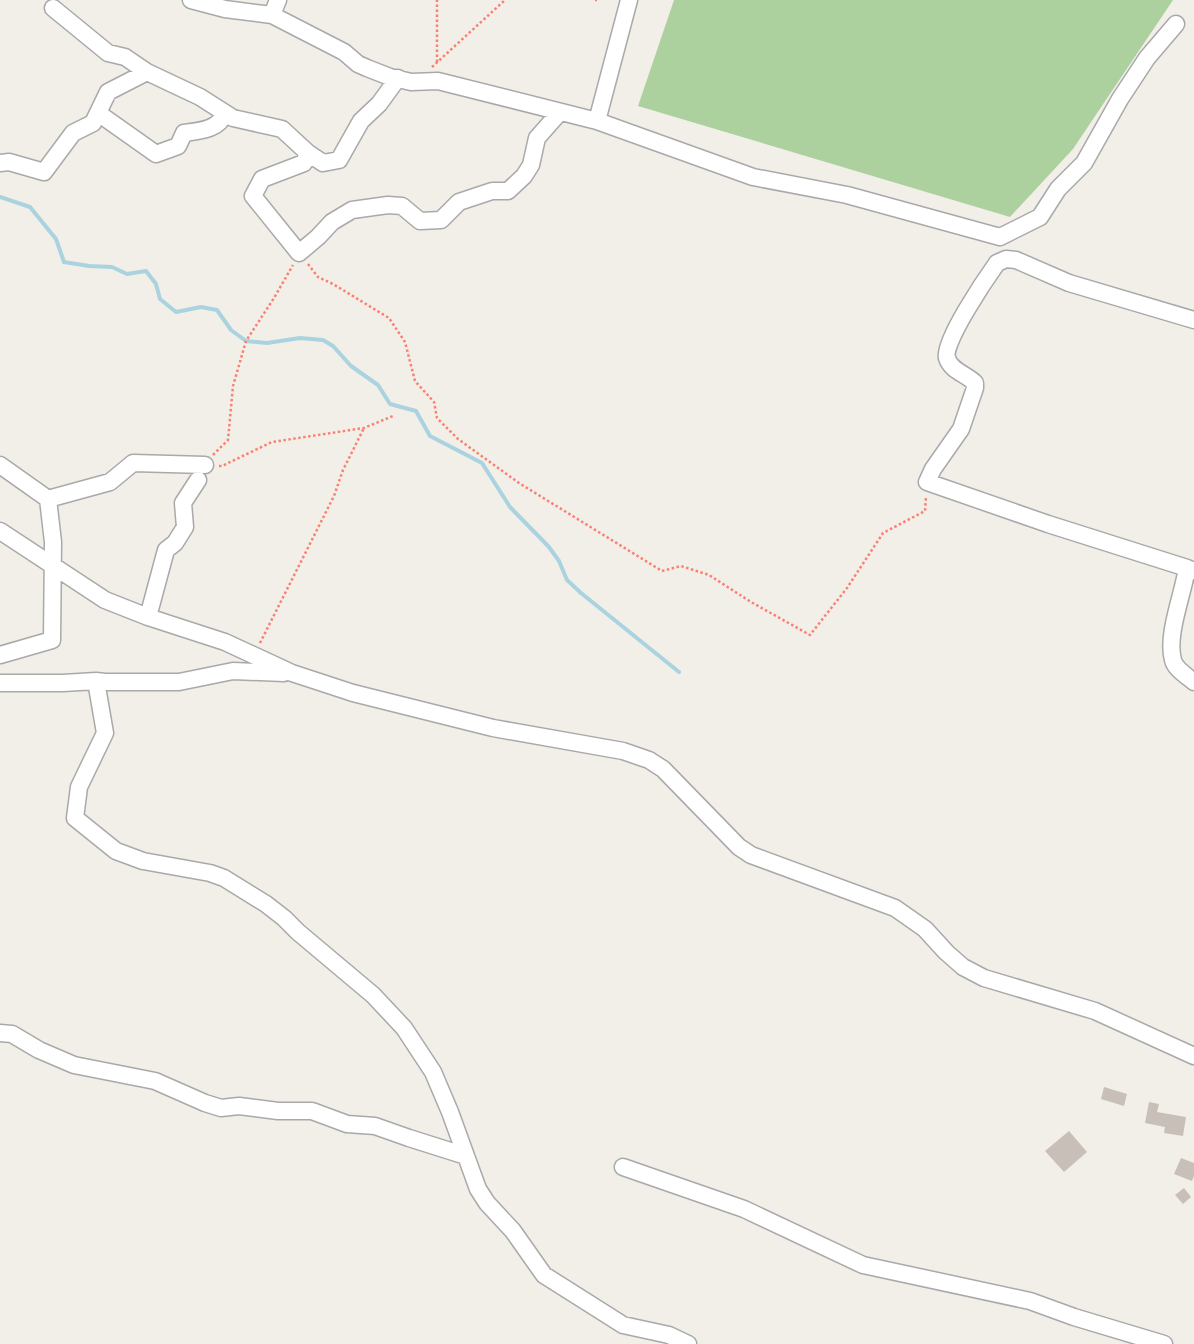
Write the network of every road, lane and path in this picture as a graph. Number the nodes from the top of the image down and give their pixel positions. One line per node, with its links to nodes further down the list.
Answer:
1 (191, 0): 7 (street)
2 (278, 0): 7 (street)
3 (437, 0): 9 (path)
4 (505, 0): 9 (path)
5 (629, 0): 16 (street)
6 (53, 8): 10 (street)
7 (272, 16): 11 (street)
8 (1176, 24): 19 (street)
9 (437, 62): 12 (path)
10 (147, 72): 14 (street); 15 (street)
11 (398, 78): 12 (street); 17 (street)
12 (417, 82): 13 (street)
13 (560, 112): 16 (street); 20 (street)
14 (98, 113): 15 (street); 18 (street)
15 (226, 113): 17 (street)
16 (597, 121): 19 (street)
17 (308, 153): 20 (street)
18 (0, 164)
19 (1000, 236): 21 (street)
20 (299, 252): 26 (path); 28 (path)
21 (1006, 259): 22 (street); 28 (street)
22 (1194, 320)
23 (393, 416): 24 (path)
24 (364, 428): 26 (path); 35 (path)
25 (0, 465): 29 (street)
26 (205, 465): 29 (street)
27 (198, 480): 33 (street)
28 (927, 482): 32 (street)
29 (48, 499): 31 (street)
30 (0, 531): 31 (street)
31 (52, 565): 33 (street); 34 (street)
32 (1190, 570): 38 (street)
33 (148, 617): 35 (street)
34 (0, 654)
35 (254, 655): 36 (street)
36 (292, 673): 37 (street); 41 (street)
37 (96, 681): 39 (street); 42 (street)
38 (1194, 682)
39 (0, 683)
40 (0, 1033): 42 (street)
41 (1194, 1056)
42 (466, 1156): 44 (street)
43 (623, 1167): 45 (street)
44 (688, 1344)
45 (1164, 1344)

